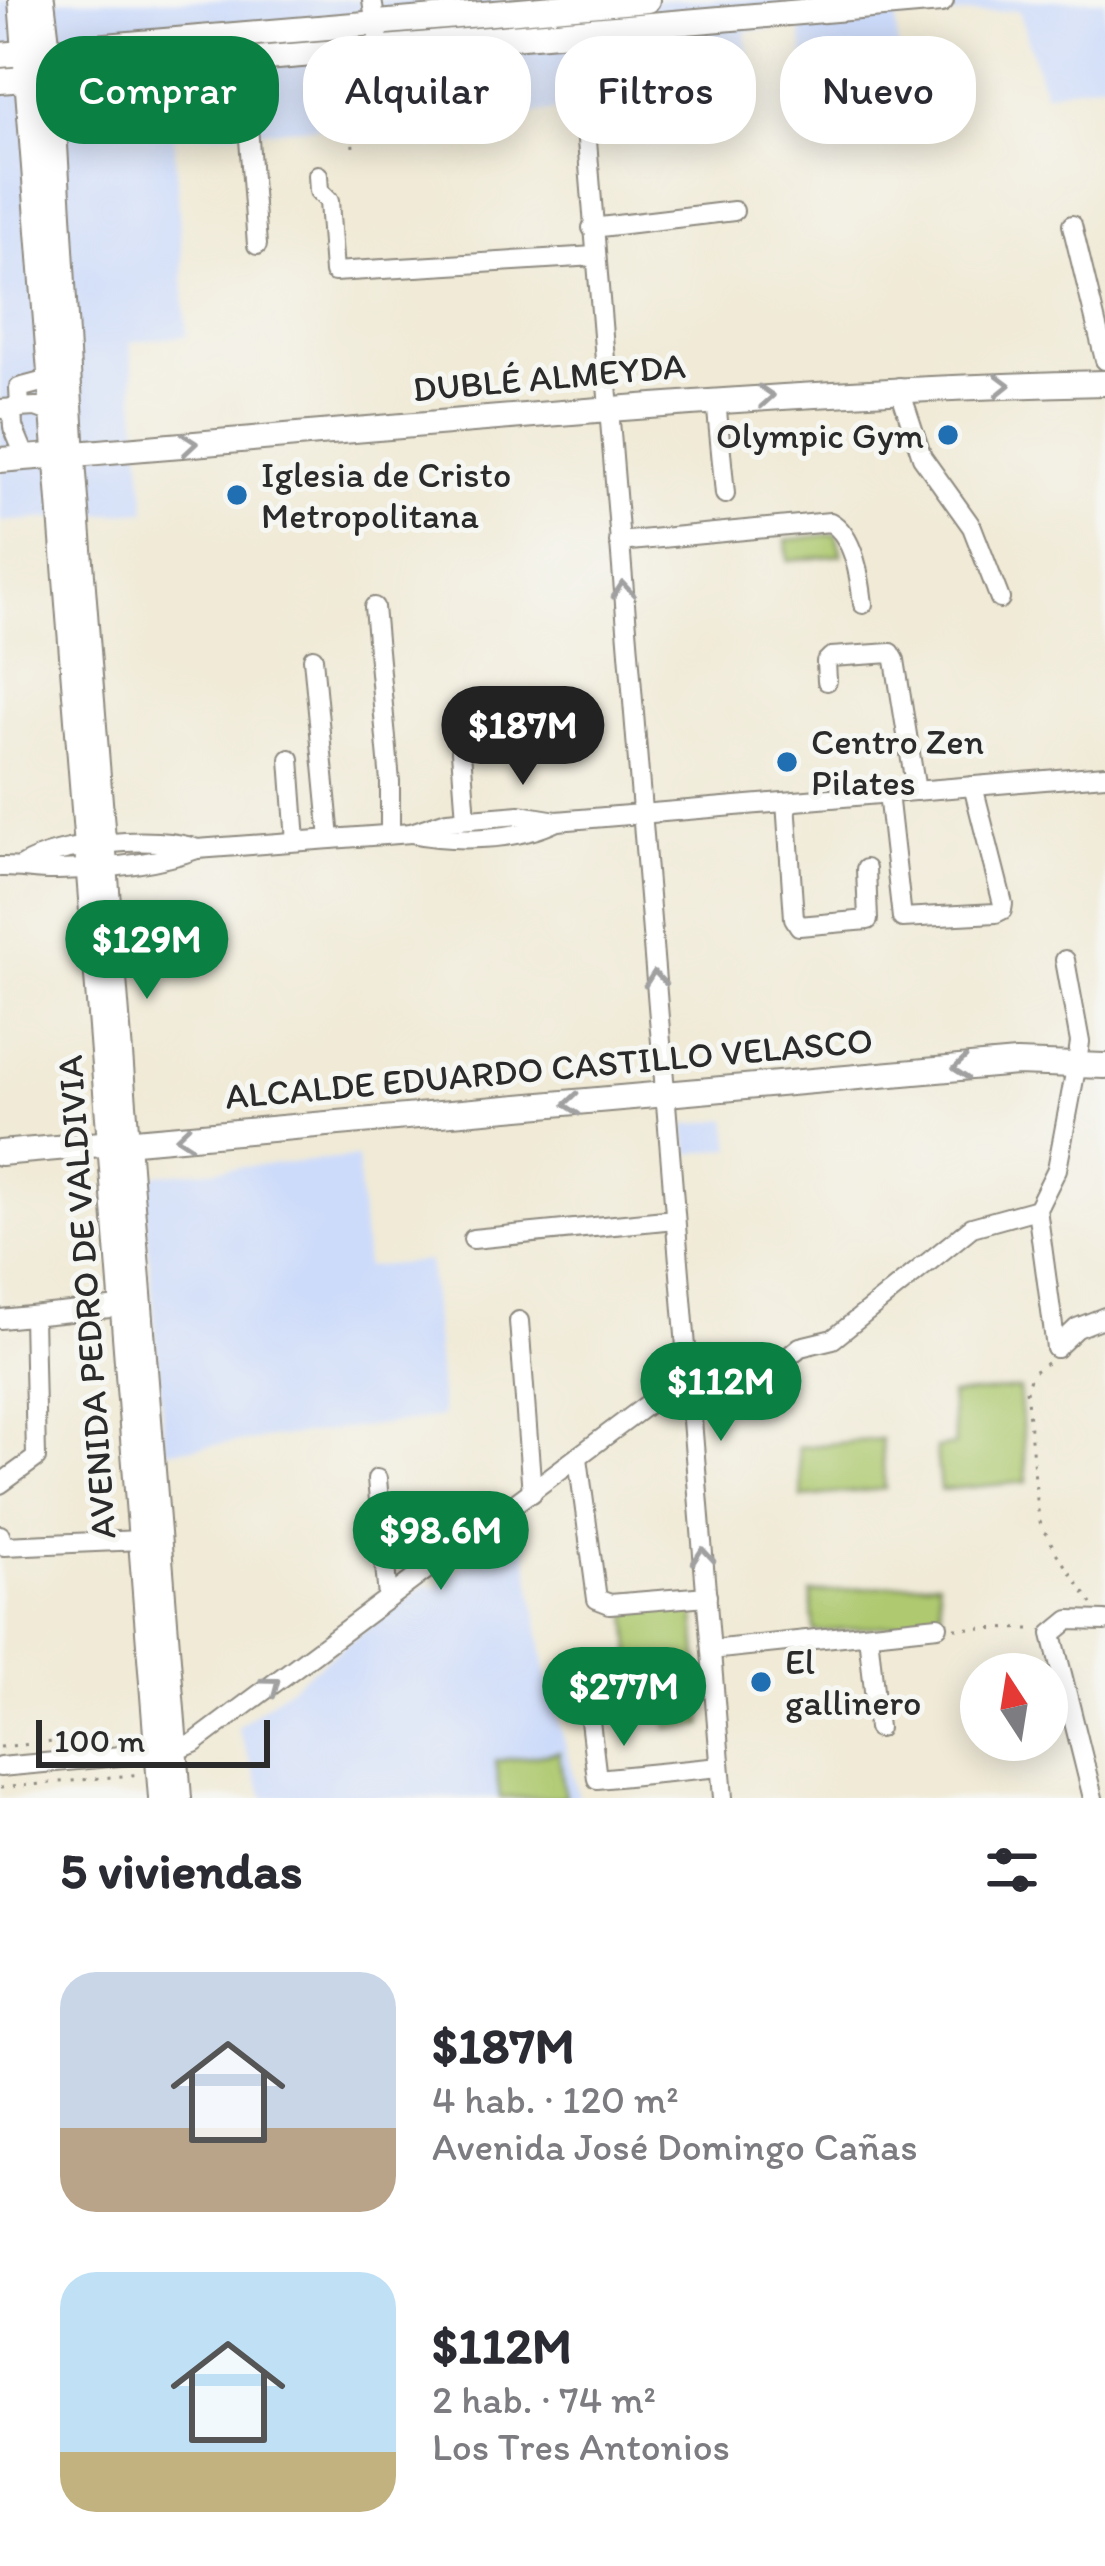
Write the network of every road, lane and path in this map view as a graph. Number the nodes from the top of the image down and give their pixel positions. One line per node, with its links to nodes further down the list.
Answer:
1 (21, 0): 13 (main road, AVENIDA PEDRO DE VALDIVIA)
2 (43, 0): 9 (main road, AVENIDA PEDRO DE VALDIVIA)
3 (636, 0): 4 (main road); 6 (main road); 7 (main road)
4 (647, 0)
5 (941, 0): 7 (main road)
6 (376, 24): 8 (main road); 10 (main road); 11 (main road)
7 (613, 28): 8 (main road)
8 (578, 31): 25 (street)
9 (40, 36)
10 (277, 36)
11 (279, 50)
12 (0, 55): 14 (main road)
13 (36, 57)
14 (36, 64)
15 (36, 66): 16 (main road)
16 (0, 81)
17 (39, 144): 33 (main road, AVENIDA PEDRO DE VALDIVIA)
18 (43, 144): 34 (main road, AVENIDA PEDRO DE VALDIVIA)
19 (249, 144): 26 (street)
20 (353, 144): 21 (path)
21 (353, 148)
22 (318, 175): 27 (street)
23 (734, 212): 25 (street)
24 (1072, 225): 28 (street)
25 (592, 228): 27 (street)
26 (257, 245)
27 (595, 256): 32 (street)
28 (1105, 360)
29 (1105, 383): 30 (main road, DUBLÉ ALMEYDA, one-way to 29)
30 (899, 387): 31 (main road, DUBLÉ ALMEYDA, one-way to 30); 39 (street)
31 (716, 400): 32 (main road, DUBLÉ ALMEYDA); 37 (street)
32 (608, 407): 34 (main road, DUBLÉ ALMEYDA, one-way to 32); 38 (street)
33 (19, 414): 34 (main road, AVENIDA PEDRO DE VALDIVIA); 35 (street)
34 (64, 454): 35 (main road, DUBLÉ ALMEYDA); 58 (main road, AVENIDA PEDRO DE VALDIVIA)
35 (26, 458): 36 (main road, DUBLÉ ALMEYDA)
36 (0, 460)
37 (725, 494)
38 (619, 542): 40 (street); 51 (street, one-way to 38)
39 (1000, 599)
40 (863, 604)
41 (374, 607): 55 (street)
42 (313, 658): 56 (street)
43 (827, 681): 48 (street)
44 (461, 752): 52 (street)
45 (290, 759): 57 (street)
46 (1105, 775): 47 (street)
47 (974, 786): 48 (street); 49 (street)
48 (916, 791): 49 (street)
49 (888, 793): 50 (street)
50 (786, 802): 51 (street); 60 (street)
51 (642, 814): 53 (street); 64 (street, one-way to 51)
52 (466, 819): 53 (street); 54 (street)
53 (556, 821): 54 (street)
54 (411, 833): 55 (street)
55 (390, 834): 56 (street)
56 (330, 839): 57 (street)
57 (296, 842): 58 (street)
58 (96, 857): 59 (street); 65 (main road, AVENIDA PEDRO DE VALDIVIA)
59 (0, 868)
60 (866, 869)
61 (1065, 960): 62 (street)
62 (1077, 1063): 63 (main road, ALCALDE EDUARDO CASTILLO VELASCO); 64 (main road, ALCALDE EDUARDO CASTILLO VELASCO, one-way to 64); 67 (street)
63 (1105, 1066)
64 (664, 1096): 65 (main road, ALCALDE EDUARDO CASTILLO VELASCO, one-way to 65); 68 (street)
65 (120, 1142): 66 (main road, ALCALDE EDUARDO CASTILLO VELASCO); 70 (main road, AVENIDA PEDRO DE VALDIVIA)
66 (0, 1153)
67 (1037, 1209): 75 (street); 76 (street)
68 (675, 1219): 69 (street); 76 (street)
69 (473, 1239)
70 (132, 1306): 71 (street); 82 (main road, AVENIDA PEDRO DE VALDIVIA); 93 (main road, AVENIDA PEDRO DE VALDIVIA)
71 (33, 1316): 73 (street); 79 (street)
72 (1105, 1317): 75 (street)
73 (0, 1319)
74 (519, 1322): 80 (street)
75 (1056, 1348): 85 (path)
76 (689, 1382): 77 (street); 83 (street, one-way to 76)
77 (578, 1458): 80 (street); 83 (street)
78 (377, 1479): 84 (street)
79 (0, 1484)
80 (532, 1493): 84 (street)
81 (0, 1535): 82 (street)
82 (141, 1540): 93 (main road, AVENIDA PEDRO DE VALDIVIA)
83 (706, 1595): 89 (street)
84 (388, 1598): 93 (street, one-way to 84)
85 (1102, 1622): 87 (street)
86 (938, 1626): 87 (path); 88 (street)
87 (1055, 1628): 99 (street)
88 (868, 1634): 89 (street); 91 (street)
89 (711, 1650): 94 (street)
90 (583, 1663): 94 (street)
91 (878, 1728)
92 (0, 1747): 93 (path)
93 (160, 1761): 95 (street); 96 (path); 97 (main road, AVENIDA PEDRO DE VALDIVIA)
94 (720, 1767): 98 (street)
95 (0, 1768)
96 (0, 1788)
97 (179, 1798)
98 (723, 1798)
99 (1093, 1798)

